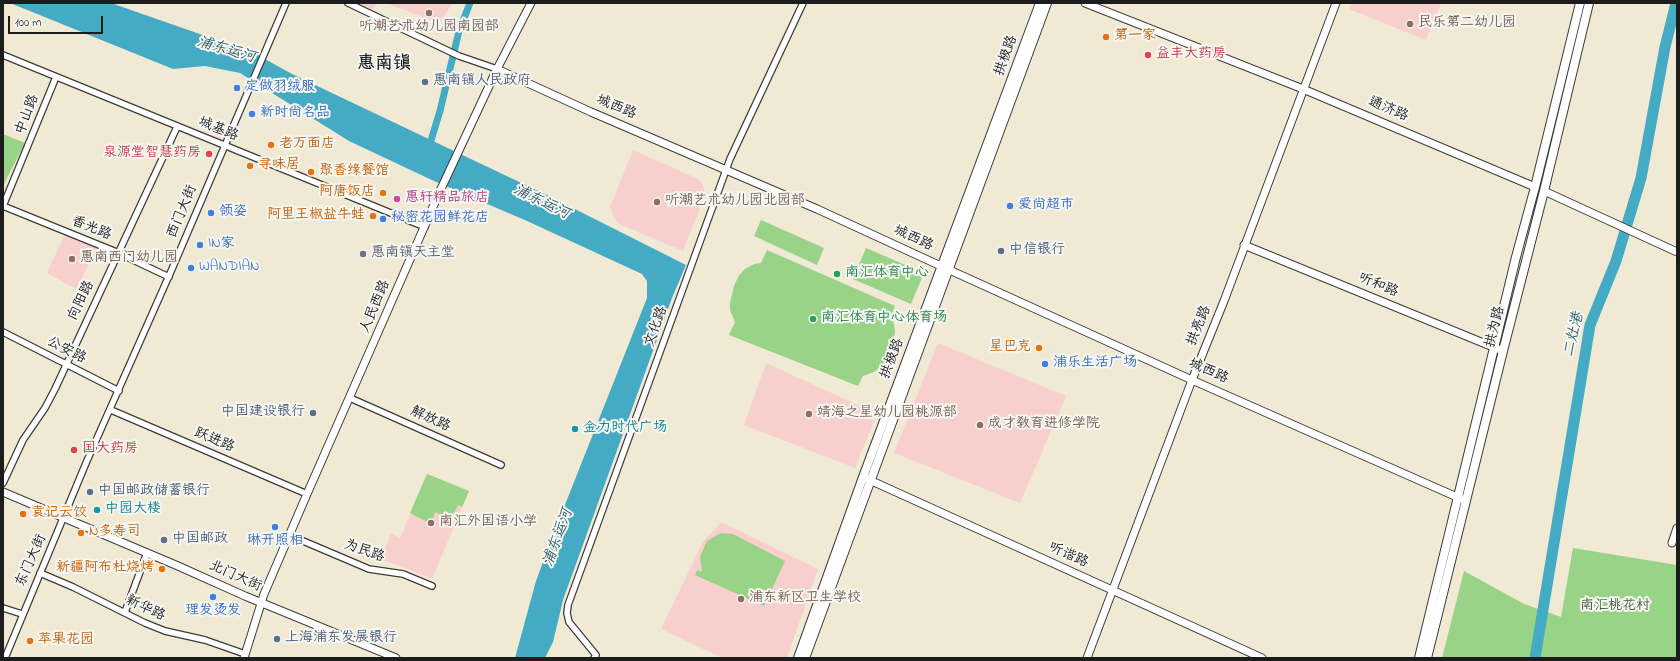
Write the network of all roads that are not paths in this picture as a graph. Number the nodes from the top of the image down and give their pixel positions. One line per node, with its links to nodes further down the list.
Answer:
1 (286, 3): 16 (street, 西门大街)
2 (348, 3): 12 (street, 城西路)
3 (531, 3): 12 (street, 人民西路)
4 (803, 3): 17 (street, 文化路)
5 (1040, 3): 25 (main road, 拱极路)
6 (1047, 3): 25 (main road, 拱极路)
7 (1085, 3): 14 (street, 通济路)
8 (1336, 3): 14 (street, 拱亮路)
9 (1580, 3): 18 (main road, 拱为路)
10 (1590, 3): 19 (main road, 拱为路)
11 (3, 55): 13 (street, 城基路)
12 (497, 69): 17 (street, 城西路); 21 (street, 人民西路)
13 (56, 77): 15 (street, 城基路); 20 (street, 中山路)
14 (1303, 89): 18 (street, 通济路); 22 (street, 拱亮路)
15 (177, 126): 16 (street, 城基路); 24 (street, 向阳路)
16 (224, 146): 21 (street, 城基路); 26 (street, 西门大街)
17 (726, 170): 25 (street, 城西路); 57 (street, 文化路)
18 (1535, 187): 19 (street, 通济路); 28 (main road, 拱为路)
19 (1544, 191): 23 (street, 通济路); 28 (main road, 拱为路)
20 (3, 206): 24 (street, 香光路)
21 (425, 227): 32 (street, 人民西路)
22 (1244, 244): 28 (street, 听和路); 30 (street, 拱亮路)
23 (1677, 252)
24 (118, 254): 26 (street, 香光路); 29 (street, 向阳路)
25 (946, 269): 30 (street, 城西路); 35 (main road, 拱极路); 36 (main road, 拱极路)
26 (169, 277): 31 (street, 西门大街)
27 (3, 332): 29 (street, 公安路)
28 (1499, 349): 40 (main road, 拱为路); 41 (main road, 拱为路)
29 (66, 365): 31 (street, 公安路); 37 (street, 向阳路)
30 (1192, 380): 40 (street, 城西路); 49 (street, 拱亮路)
31 (119, 391): 33 (street, 西门大街)
32 (350, 398): 34 (street, 解放路); 39 (street, 人民西路)
33 (111, 410): 39 (street, 跃进路); 42 (street, 西门大街)
34 (501, 465)
35 (863, 477): 36 (street, 听谐路); 58 (main road, 拱极路)
36 (871, 481): 49 (street, 听谐路); 59 (main road, 拱极路)
37 (3, 483)
38 (3, 492): 42 (street, 北门大街)
39 (307, 494): 44 (street, 人民西路)
40 (1458, 497): 41 (street, 城西路); 62 (main road, 拱为路)
41 (1466, 500): 63 (main road, 拱为路)
42 (64, 518): 46 (street, 北门大街); 47 (street, 东门大街)
43 (1677, 528): 45 (street)
44 (289, 536): 48 (street, 为民路); 50 (street, 人民西路)
45 (1672, 543)
46 (147, 553): 50 (street, 北门大街); 52 (street)
47 (40, 573): 52 (street, 新华路); 53 (street, 东门大街)
48 (432, 586)
49 (1113, 590): 60 (street, 拱亮路); 61 (street, 听谐路)
50 (261, 603): 54 (street, 人民西路); 56 (street, 北门大街)
51 (3, 608): 53 (street)
52 (125, 612): 54 (street, 新华路)
53 (22, 614): 55 (street, 东门大街)
54 (244, 656)
55 (5, 658)
56 (396, 658)
57 (594, 658)
58 (798, 658)
59 (806, 658)
60 (1087, 658)
61 (1262, 658)
62 (1419, 658)
63 (1427, 658)

